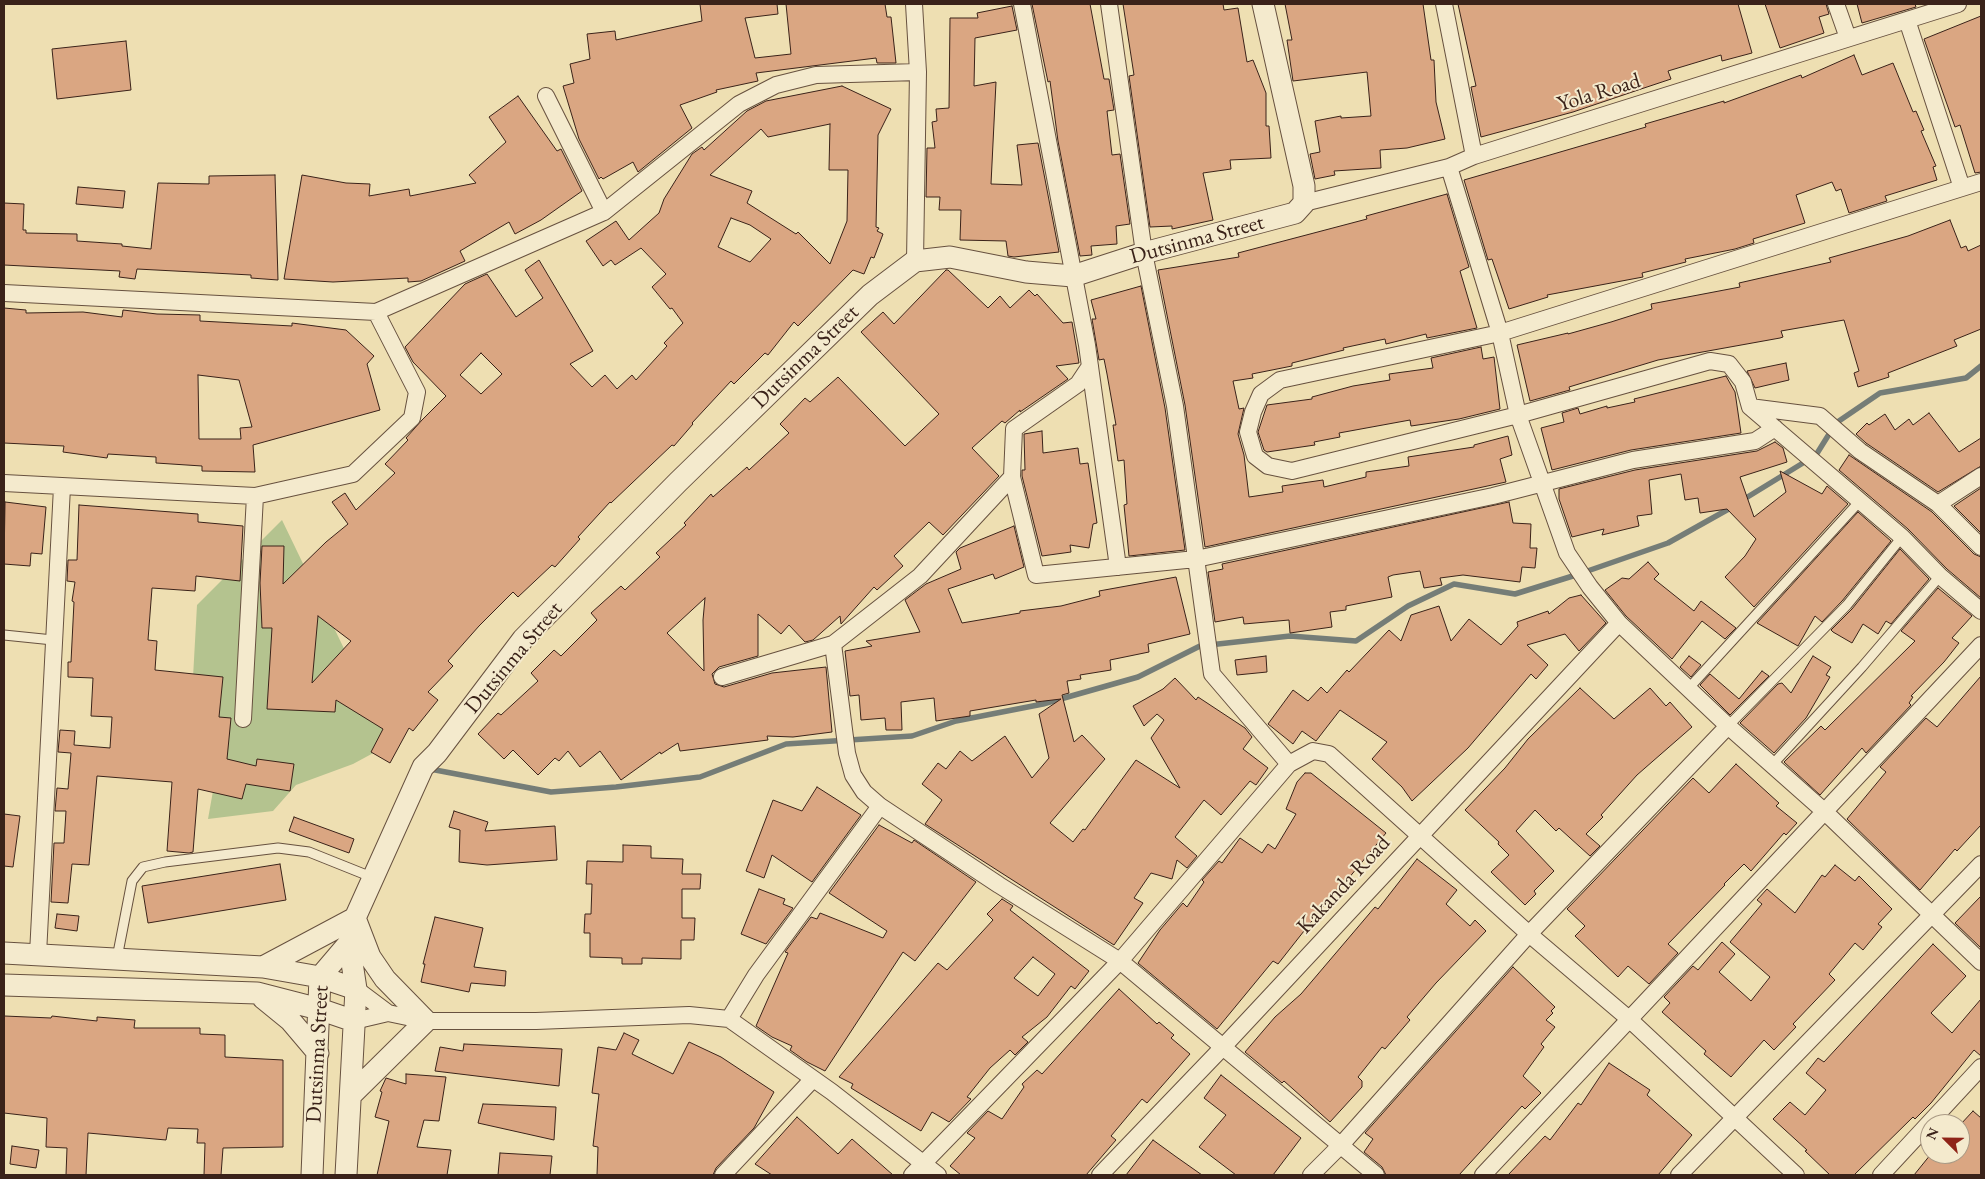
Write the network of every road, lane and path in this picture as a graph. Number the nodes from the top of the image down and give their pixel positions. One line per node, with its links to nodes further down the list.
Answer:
1 (914, 4): 10 (street)
2 (1022, 4): 20 (street)
3 (1109, 4): 18 (street)
4 (1263, 4): 16 (street)
5 (1444, 4): 12 (street)
6 (1836, 4): 9 (street)
7 (1958, 4): 8 (street, Yola Road)
8 (1907, 20): 9 (street, Yola Road); 15 (street)
9 (1848, 38): 12 (street, Yola Road)
10 (918, 72): 17 (street); 19 (street)
11 (546, 96): 17 (street)
12 (1474, 156): 13 (street, Yola Road)
13 (1449, 167): 16 (street, Yola Road); 23 (street)
14 (1981, 182): 15 (street)
15 (1962, 188): 23 (street)
16 (1304, 204): 18 (street, Dutsinma Street)
17 (604, 212): 22 (street)
18 (1144, 253): 20 (street, Dutsinma Street); 38 (street)
19 (916, 261): 20 (street, Dutsinma Street); 57 (street, Dutsinma Street)
20 (1073, 276): 24 (street)
21 (4, 293): 22 (street)
22 (376, 312): 33 (street)
23 (1500, 332): 26 (street); 26 (street)
24 (1090, 366): 29 (street); 39 (street)
25 (1750, 407): 26 (street); 27 (street); 35 (street)
26 (1518, 415): 30 (street)
27 (1775, 428): 30 (street); 34 (street)
28 (1981, 476): 35 (street)
29 (1012, 477): 39 (street); 45 (street)
30 (1542, 482): 38 (street); 42 (street)
31 (4, 483): 32 (street)
32 (62, 487): 33 (street); 44 (street)
33 (255, 496): 49 (street)
34 (1860, 501): 36 (street); 48 (lane)
35 (1938, 504): 37 (street)
36 (1902, 537): 40 (street); 50 (lane)
37 (1981, 547)
38 (1196, 559): 39 (street); 51 (street)
39 (1118, 567)
40 (1940, 576): 41 (street); 52 (lane)
41 (1981, 611)
42 (1619, 623): 48 (street); 55 (street, Kakanda Road)
43 (4, 635): 44 (lane)
44 (53, 640): 63 (street)
45 (833, 644): 47 (street); 53 (street)
46 (1981, 645): 54 (street)
47 (722, 677)
48 (1688, 689): 50 (street)
49 (244, 719)
50 (1728, 726): 52 (street); 60 (street)
51 (1289, 764): 55 (street); 65 (street)
52 (1772, 766): 54 (street)
53 (880, 806): 65 (street); 74 (street)
54 (1824, 811): 58 (street); 75 (street)
55 (1421, 836): 60 (street); 78 (street, Kakanda Road)
56 (1981, 864): 58 (street)
57 (374, 878): 59 (street, Dutsinma Street); 64 (lane)
58 (1932, 915): 66 (street); 83 (street)
59 (355, 918): 61 (street, Dutsinma Street); 67 (street); 76 (street)
60 (1529, 934): 75 (street); 84 (street)
61 (348, 943): 68 (street, Dutsinma Street); 70 (street, Dutsinma Street)
62 (4, 953): 63 (street)
63 (38, 954): 64 (street)
64 (117, 958): 67 (street)
65 (1120, 961): 78 (street); 85 (street)
66 (1981, 962)
67 (263, 967): 68 (street)
68 (320, 977): 70 (street); 72 (street, Dutsinma Street)
69 (4, 985): 71 (street)
70 (356, 989): 73 (street); 77 (street, Dutsinma Street)
71 (256, 993): 72 (street); 79 (street)
72 (319, 1008): 77 (street); 79 (street, Dutsinma Street)
73 (388, 1013): 76 (street); 77 (street)
74 (728, 1019): 76 (street); 81 (street)
75 (1628, 1019): 83 (street); 93 (street)
76 (426, 1021): 82 (street)
77 (354, 1022): 82 (street, Dutsinma Street)
78 (1222, 1048): 84 (street); 90 (street, Kakanda Road)
79 (318, 1053): 86 (street, Dutsinma Street)
80 (1981, 1066): 96 (street)
81 (812, 1080): 85 (street); 88 (street)
82 (351, 1095): 87 (street, Dutsinma Street)
83 (1734, 1117): 94 (street); 95 (street)
84 (1341, 1145): 91 (street); 92 (street)
85 (918, 1169): 89 (street)
86 (312, 1175)
87 (346, 1175)
88 (723, 1175)
89 (938, 1175)
90 (1100, 1175)
91 (1311, 1175)
92 (1376, 1175)
93 (1484, 1175)
94 (1679, 1175)
95 (1796, 1175)
96 (1881, 1175)

